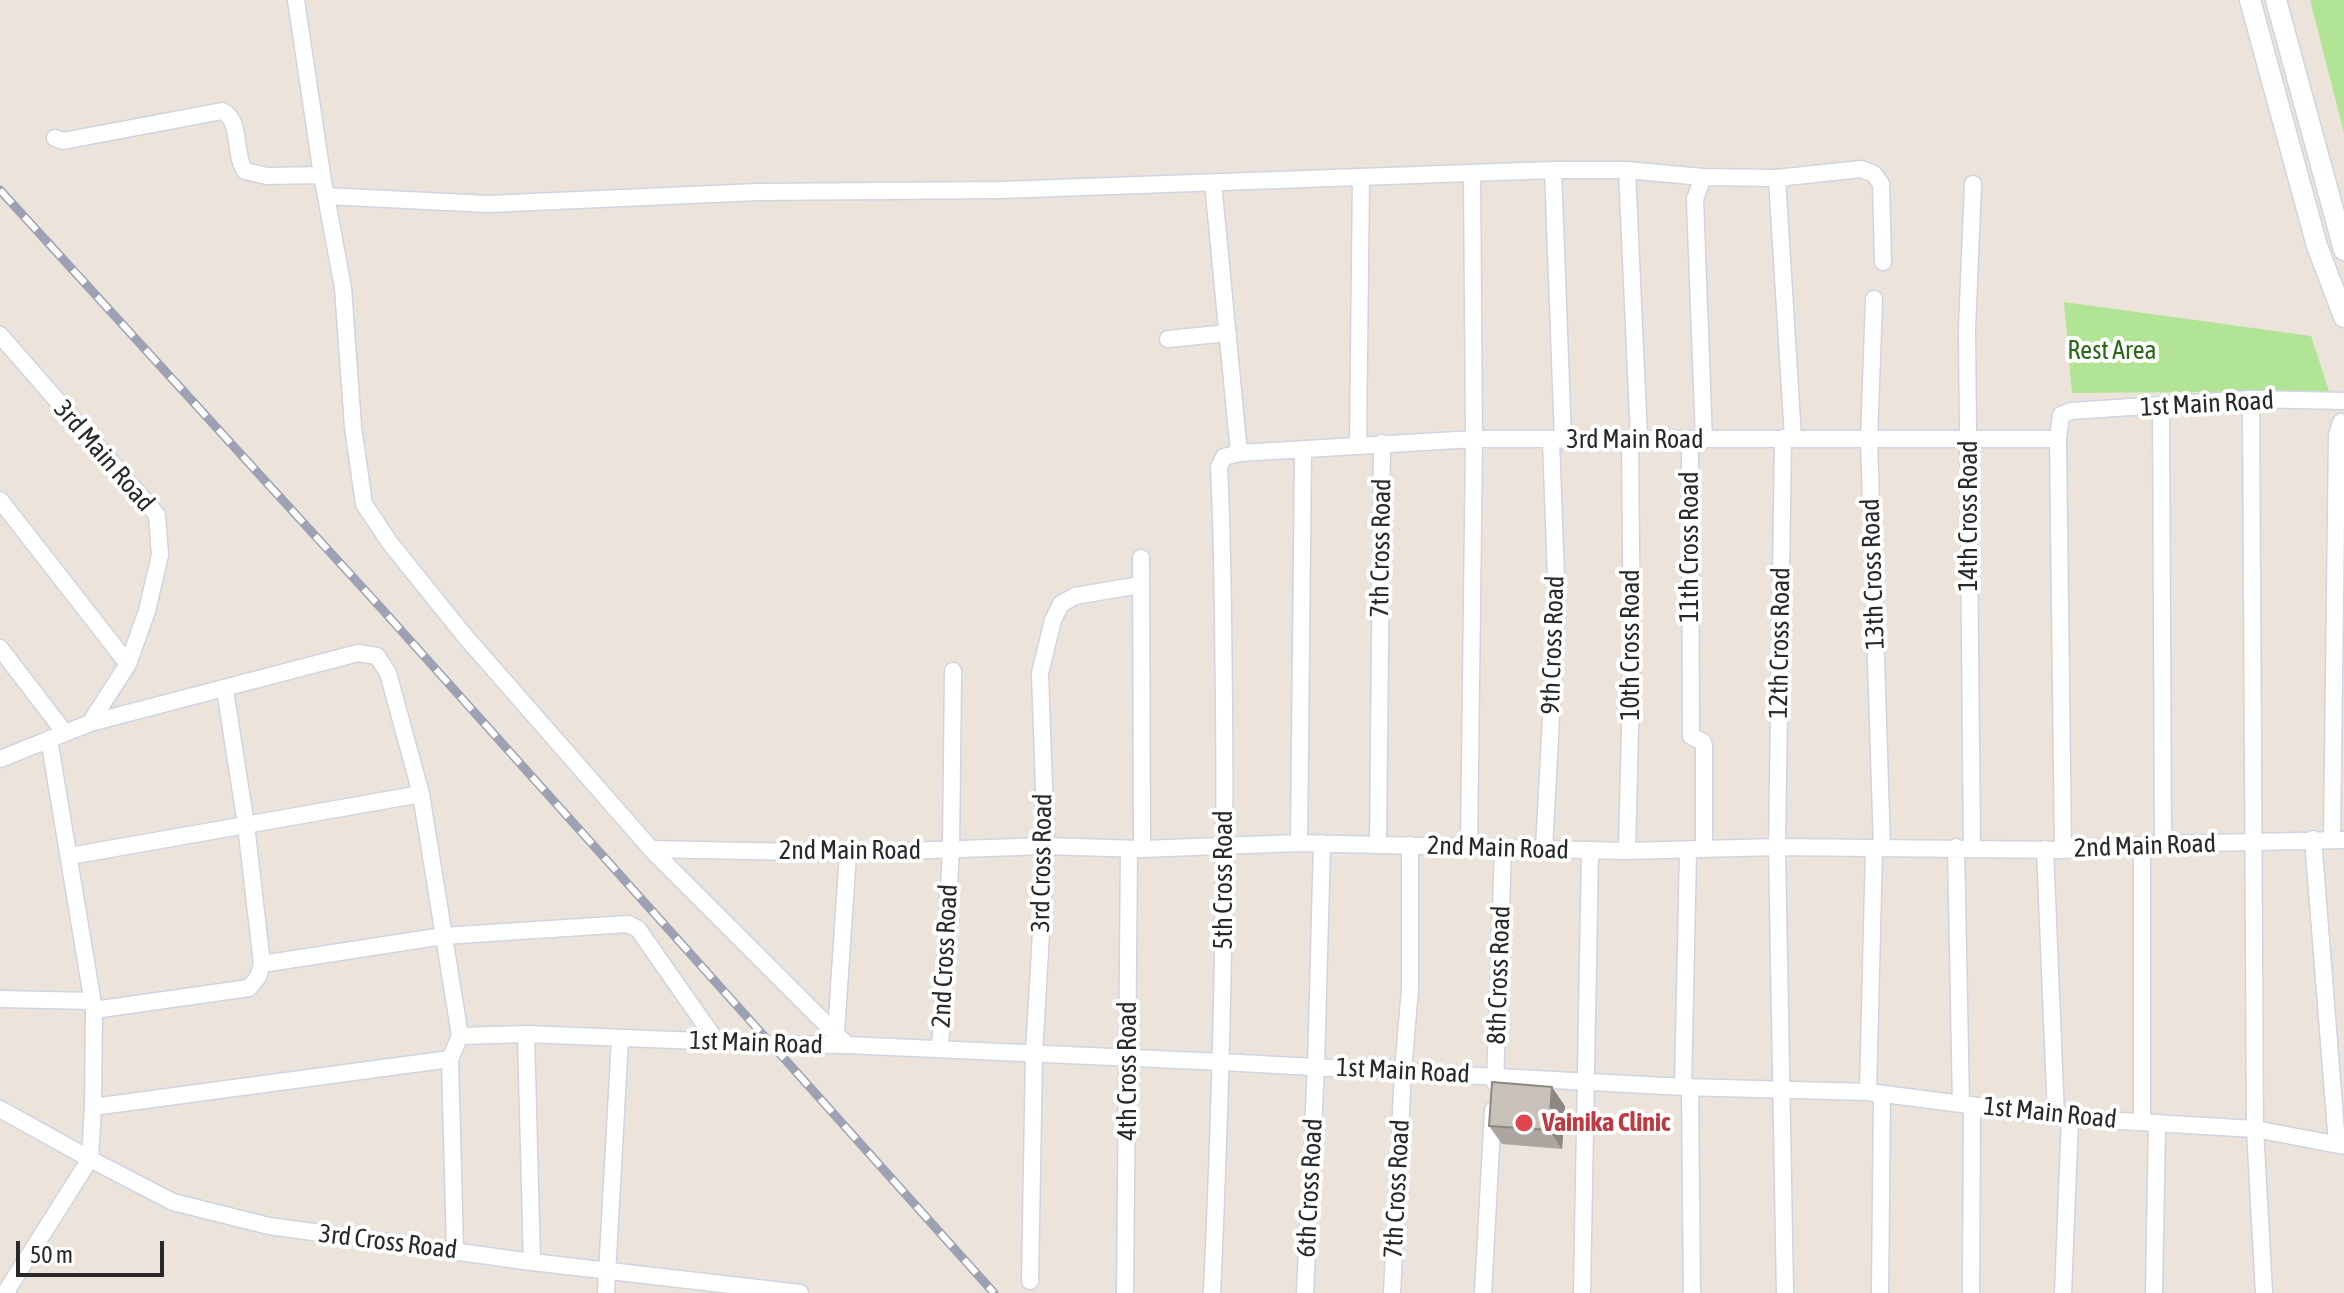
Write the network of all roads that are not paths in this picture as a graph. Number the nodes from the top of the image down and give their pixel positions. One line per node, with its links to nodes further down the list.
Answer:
1 (296, 0): 8 (street)
2 (2250, 0): 18 (street)
3 (2276, 0): 15 (street)
4 (55, 138): 8 (street)
5 (1553, 170): 6 (street); 7 (street); 31 (street, 9th Cross Road)
6 (1627, 170): 9 (street); 28 (street, 10th Cross Road)
7 (1472, 173): 10 (street); 27 (street)
8 (322, 175): 14 (street)
9 (1703, 177): 11 (street); 32 (street, 11th Cross Road)
10 (1361, 178): 12 (street); 35 (street)
11 (1777, 178): 16 (street); 26 (street, 12th Cross Road)
12 (1213, 183): 14 (street); 19 (street)
13 (1973, 184): 29 (street, 14th Cross Road)
14 (326, 196): 65 (street)
15 (2344, 250)
16 (1883, 262)
17 (1874, 299): 33 (street, 13th Cross Road)
18 (2344, 317)
19 (1228, 333): 21 (street); 37 (street)
20 (0, 335): 42 (street, 3rd Main Road)
21 (1168, 339)
22 (2251, 399): 23 (street, 1st Main Road); 24 (street, 1st Main Road); 52 (street)
23 (2344, 401)
24 (2161, 405): 30 (street, 1st Main Road); 55 (street)
25 (2343, 420): 51 (street)
26 (1788, 438): 32 (street, 3rd Main Road); 33 (street, 3rd Main Road); 62 (street, 12th Cross Road)
27 (1474, 439): 31 (street, 3rd Main Road); 34 (street, 3rd Main Road); 61 (street)
28 (1635, 439): 31 (street, 3rd Main Road); 32 (street, 3rd Main Road); 74 (street, 10th Cross Road)
29 (1968, 439): 30 (street, 3rd Main Road); 33 (street, 3rd Main Road); 64 (street, 14th Cross Road)
30 (2058, 439): 73 (street)
31 (1557, 440): 68 (street, 9th Cross Road)
32 (1697, 440): 72 (street, 11th Cross Road)
33 (1869, 440): 63 (street, 13th Cross Road)
34 (1382, 443): 35 (street, 3rd Main Road); 56 (street, 7th Cross Road)
35 (1358, 444): 36 (street, 3rd Main Road)
36 (1303, 449): 37 (street, 3rd Main Road); 53 (street)
37 (1239, 453): 59 (street, 5th Cross Road)
38 (0, 500): 42 (street)
39 (1141, 558): 40 (street, 4th Cross Road)
40 (1140, 585): 58 (street, 3rd Cross Road); 66 (street, 4th Cross Road)
41 (0, 648): 46 (street)
42 (128, 664): 45 (street, 3rd Main Road)
43 (953, 671): 70 (street, 2nd Cross Road)
44 (225, 690): 45 (street); 48 (street); 49 (street)
45 (90, 723): 46 (street)
46 (57, 736): 47 (street); 76 (street)
47 (0, 759)
48 (421, 794): 49 (street); 77 (street)
49 (246, 825): 76 (street); 78 (street)
50 (2313, 839): 51 (street, 2nd Main Road); 52 (street, 2nd Main Road); 104 (street)
51 (2338, 840)
52 (2254, 842): 55 (street, 2nd Main Road); 103 (street)
53 (1299, 843): 54 (street, 2nd Main Road); 59 (street, 2nd Main Road)
54 (1322, 843): 56 (street, 2nd Main Road); 91 (street, 6th Cross Road)
55 (2163, 844): 60 (street, 2nd Main Road)
56 (1378, 845): 57 (street, 2nd Main Road)
57 (1410, 845): 61 (street, 2nd Main Road); 92 (street, 7th Cross Road)
58 (1046, 846): 66 (street, 2nd Main Road); 70 (street, 2nd Main Road); 87 (street, 3rd Cross Road)
59 (1226, 846): 66 (street, 2nd Main Road); 90 (street, 5th Cross Road)
60 (2142, 846): 73 (street, 2nd Main Road); 102 (street)
61 (1469, 847): 67 (street, 2nd Main Road)
62 (1777, 847): 63 (street, 2nd Main Road); 72 (street, 2nd Main Road); 96 (street, 12th Cross Road)
63 (1878, 848): 64 (street, 2nd Main Road); 97 (street, 13th Cross Road)
64 (1964, 848): 69 (street, 2nd Main Road); 98 (street, 14th Cross Road)
65 (651, 849): 75 (street, 2nd Main Road); 84 (street)
66 (1136, 849): 89 (street, 4th Cross Road)
67 (1503, 849): 68 (street, 2nd Main Road); 93 (street, 8th Cross Road)
68 (1544, 849): 71 (street, 2nd Main Road)
69 (2045, 849): 73 (street, 2nd Main Road); 101 (street)
70 (951, 850): 75 (street, 2nd Main Road); 86 (street, 2nd Cross Road)
71 (1590, 850): 74 (street, 2nd Main Road); 94 (street)
72 (1696, 850): 74 (street, 2nd Main Road); 95 (street)
73 (2063, 850)
74 (1627, 851)
75 (848, 853): 84 (street)
76 (70, 856): 80 (street)
77 (443, 936): 78 (street); 82 (street); 85 (street)
78 (262, 964): 80 (street)
79 (0, 999): 80 (street)
80 (93, 1006): 99 (street)
81 (526, 1034): 82 (street, 1st Main Road); 83 (street, 1st Main Road); 107 (street)
82 (460, 1036): 88 (street)
83 (620, 1038): 85 (street, 1st Main Road); 108 (street)
84 (842, 1038): 85 (street, 1st Main Road); 86 (street, 1st Main Road)
85 (717, 1042)
86 (940, 1049): 87 (street, 1st Main Road)
87 (1034, 1054): 89 (street, 1st Main Road); 109 (street, 3rd Cross Road)
88 (450, 1059): 99 (street); 106 (street)
89 (1128, 1059): 90 (street, 1st Main Road); 114 (street, 4th Cross Road)
90 (1222, 1062): 91 (street, 1st Main Road); 115 (street, 5th Cross Road)
91 (1316, 1067): 92 (street, 1st Main Road); 116 (street, 6th Cross Road)
92 (1403, 1071): 93 (street, 1st Main Road); 117 (street, 7th Cross Road)
93 (1495, 1076): 94 (street, 1st Main Road); 118 (street, 8th Cross Road)
94 (1585, 1081): 95 (street, 1st Main Road); 119 (street)
95 (1686, 1087): 96 (street, 1st Main Road); 120 (street)
96 (1781, 1091): 97 (street, 1st Main Road); 121 (street, 12th Cross Road)
97 (1875, 1093): 98 (street, 1st Main Road); 122 (street, 13th Cross Road)
98 (1967, 1104): 101 (street, 1st Main Road); 123 (street, 14th Cross Road)
99 (93, 1107): 105 (street)
100 (0, 1109): 105 (street, 3rd Cross Road)
101 (2063, 1117): 102 (street, 1st Main Road); 124 (street)
102 (2150, 1122): 103 (street, 1st Main Road); 125 (street)
103 (2255, 1129): 104 (street, 1st Main Road); 126 (street)
104 (2340, 1145)
105 (90, 1159): 106 (street, 3rd Cross Road); 110 (street)
106 (455, 1250): 107 (street, 3rd Cross Road)
107 (532, 1262): 108 (street, 3rd Cross Road)
108 (609, 1272): 111 (street, 3rd Cross Road); 112 (street)
109 (1030, 1281)
110 (7, 1290)
111 (743, 1290): 113 (street, 3rd Cross Road)
112 (606, 1293)
113 (800, 1293)
114 (1125, 1293)
115 (1212, 1293)
116 (1305, 1293)
117 (1392, 1293)
118 (1483, 1293)
119 (1582, 1293)
120 (1692, 1293)
121 (1785, 1293)
122 (1880, 1293)
123 (1971, 1293)
124 (2063, 1293)
125 (2154, 1293)
126 (2264, 1293)

